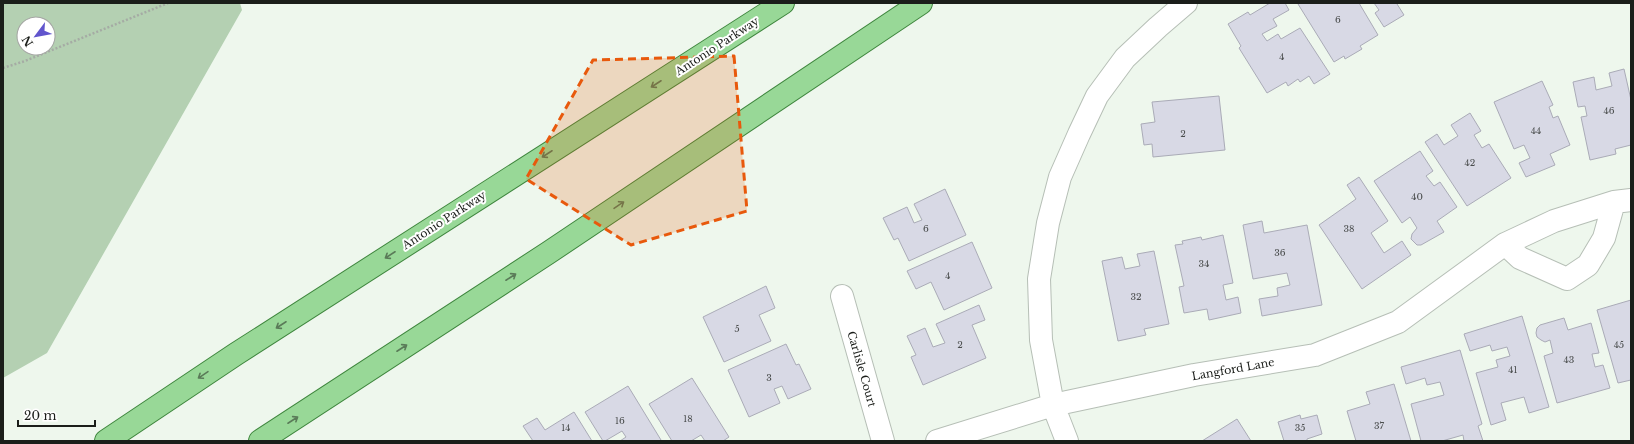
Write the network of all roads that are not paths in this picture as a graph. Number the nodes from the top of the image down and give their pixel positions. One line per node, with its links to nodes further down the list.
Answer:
1 (783, 3): 8 (main road, Antonio Parkway, one-way to 8)
2 (921, 3): 9 (main road, one-way to 2)
3 (1186, 3): 7 (street)
4 (1623, 201): 5 (street, Langford Lane); 5 (street, Langford Lane)
5 (1505, 244): 7 (street, Langford Lane)
6 (842, 296): 10 (street, Carlisle Court)
7 (1053, 405): 11 (street, Langford Lane); 12 (street)
8 (106, 441)
9 (260, 441)
10 (883, 441)
11 (937, 441)
12 (1066, 441)

